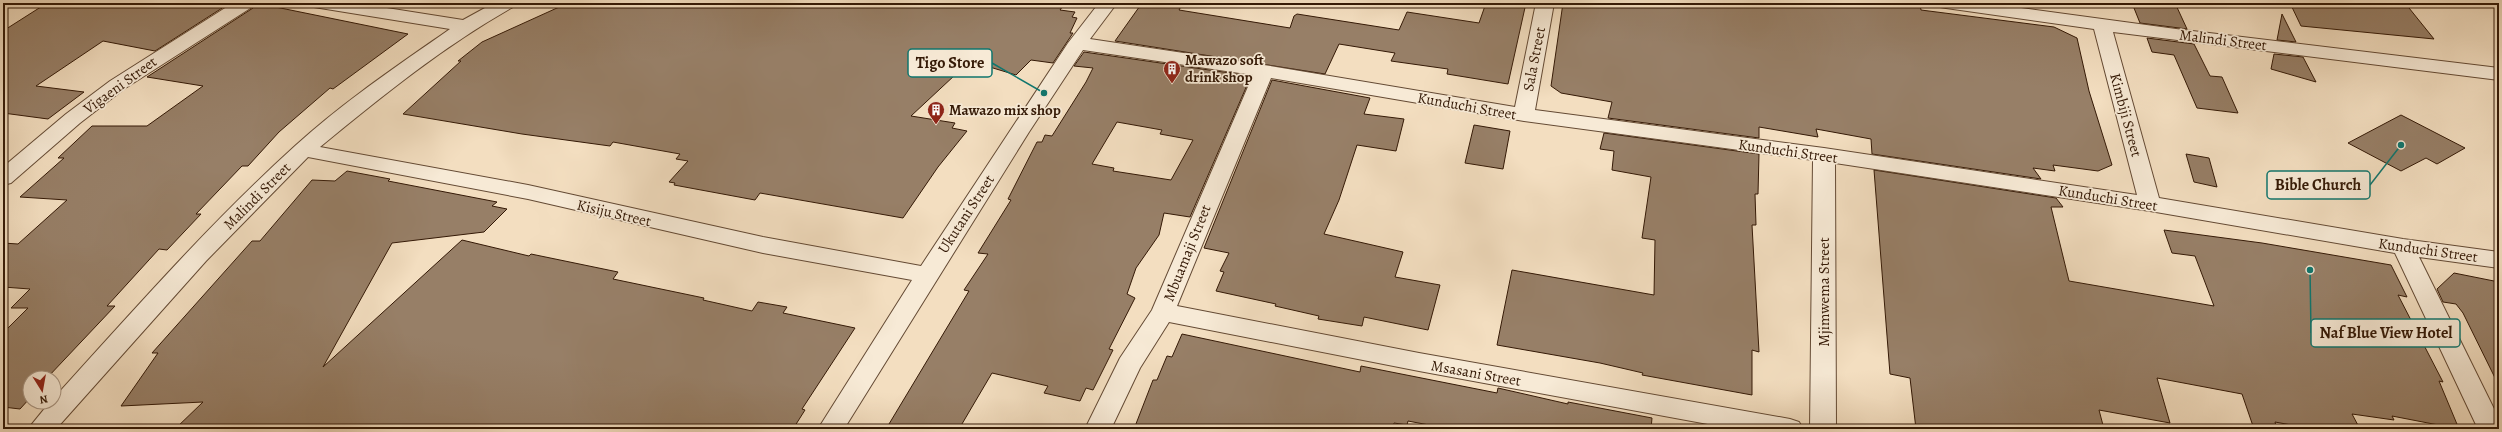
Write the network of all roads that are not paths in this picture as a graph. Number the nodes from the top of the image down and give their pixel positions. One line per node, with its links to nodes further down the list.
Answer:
1 (246, 3): 16 (street, Vigaeni Street)
2 (320, 3): 7 (street)
3 (507, 3): 9 (street, Malindi Street)
4 (1108, 3): 10 (street, Ukutani Street)
5 (1545, 3): 13 (street, Sala Street)
6 (1946, 3): 8 (street, Malindi Street)
7 (390, 8): 9 (street)
8 (2102, 25): 12 (street, Malindi Street); 17 (street, Kimbiji Street)
9 (466, 26): 14 (street, Malindi Street)
10 (1077, 43): 11 (street, Kunduchi Street); 20 (street, Ukutani Street)
11 (1264, 71): 13 (street, Kunduchi Street); 21 (street, Mbuamaji Street)
12 (2499, 74)
13 (1524, 115): 15 (street, Kunduchi Street)
14 (303, 150): 20 (street, Kisiju Street); 22 (street, Malindi Street)
15 (1824, 155): 17 (street, Kunduchi Street); 26 (street, Mjimwema Street)
16 (3, 178)
17 (2150, 204): 18 (street, Kunduchi Street)
18 (2404, 247): 19 (street, Kunduchi Street); 27 (street)
19 (2499, 260)
20 (926, 275): 23 (street, Ukutani Street)
21 (1163, 312): 24 (street, Mbuamaji Street); 25 (street, Msasani Street)
22 (41, 429)
23 (831, 429)
24 (1098, 429)
25 (1790, 429)
26 (1823, 429)
27 (2491, 429)

